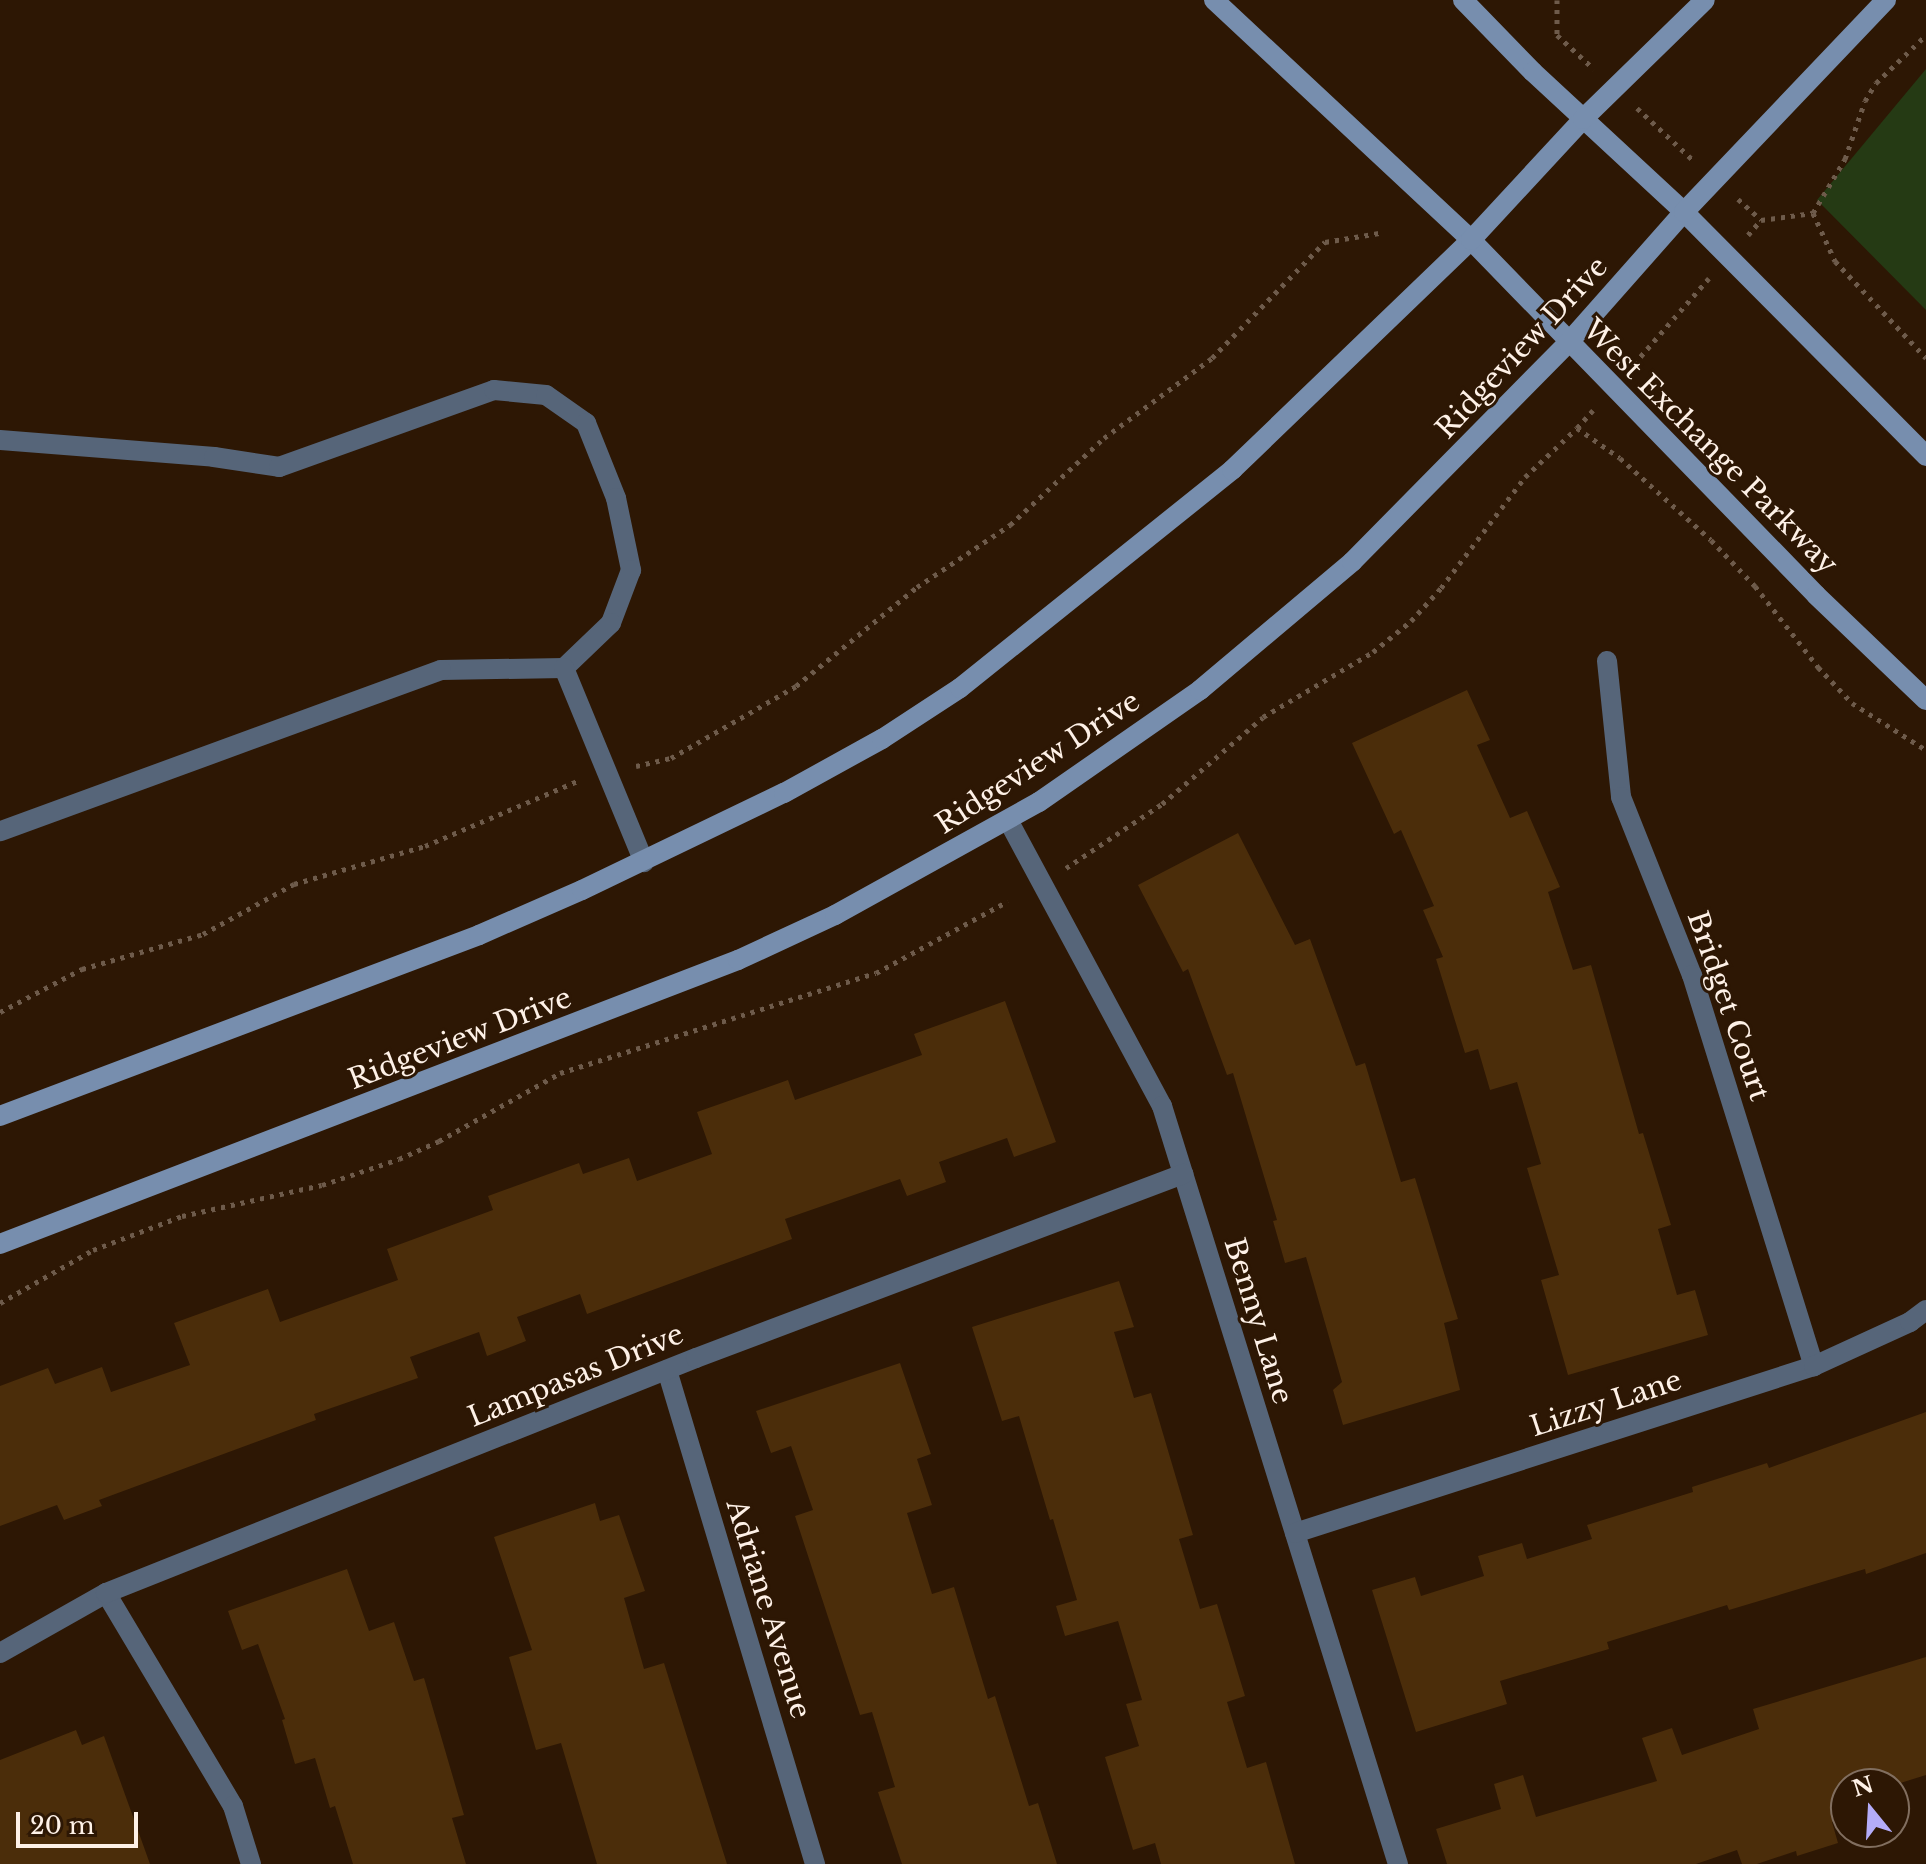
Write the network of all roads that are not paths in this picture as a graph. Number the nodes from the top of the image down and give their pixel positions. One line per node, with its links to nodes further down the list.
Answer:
1 (1214, 0): 7 (main road, West Exchange Parkway)
2 (1463, 0): 5 (main road)
3 (1705, 0): 5 (main road)
4 (1886, 0): 6 (main road, Ridgeview Drive)
5 (1583, 119): 6 (main road); 7 (main road)
6 (1684, 212): 8 (main road, Ridgeview Drive); 10 (main road)
7 (1471, 240): 8 (main road, West Exchange Parkway); 16 (main road)
8 (1568, 343): 13 (main road, West Exchange Parkway); 14 (main road, Ridgeview Drive)
9 (0, 440): 12 (street)
10 (1926, 456)
11 (1607, 661): 21 (street, Bridget Court)
12 (564, 668): 15 (street); 16 (street)
13 (1926, 700)
14 (1008, 820): 18 (street, Benny Lane); 19 (main road, Ridgeview Drive)
15 (0, 831)
16 (644, 862): 17 (main road)
17 (0, 1116)
18 (1183, 1174): 22 (street, Lampasas Drive); 23 (street, Benny Lane)
19 (0, 1244)
20 (1926, 1310): 21 (street, Lizzy Lane)
21 (1814, 1366): 23 (street, Lizzy Lane)
22 (667, 1370): 24 (street, Lampasas Drive); 27 (street, Adriane Avenue)
23 (1295, 1533): 28 (street, Benny Lane)
24 (106, 1593): 25 (street, Lampasas Drive); 26 (street)
25 (0, 1653)
26 (251, 1864)
27 (815, 1864)
28 (1398, 1864)

